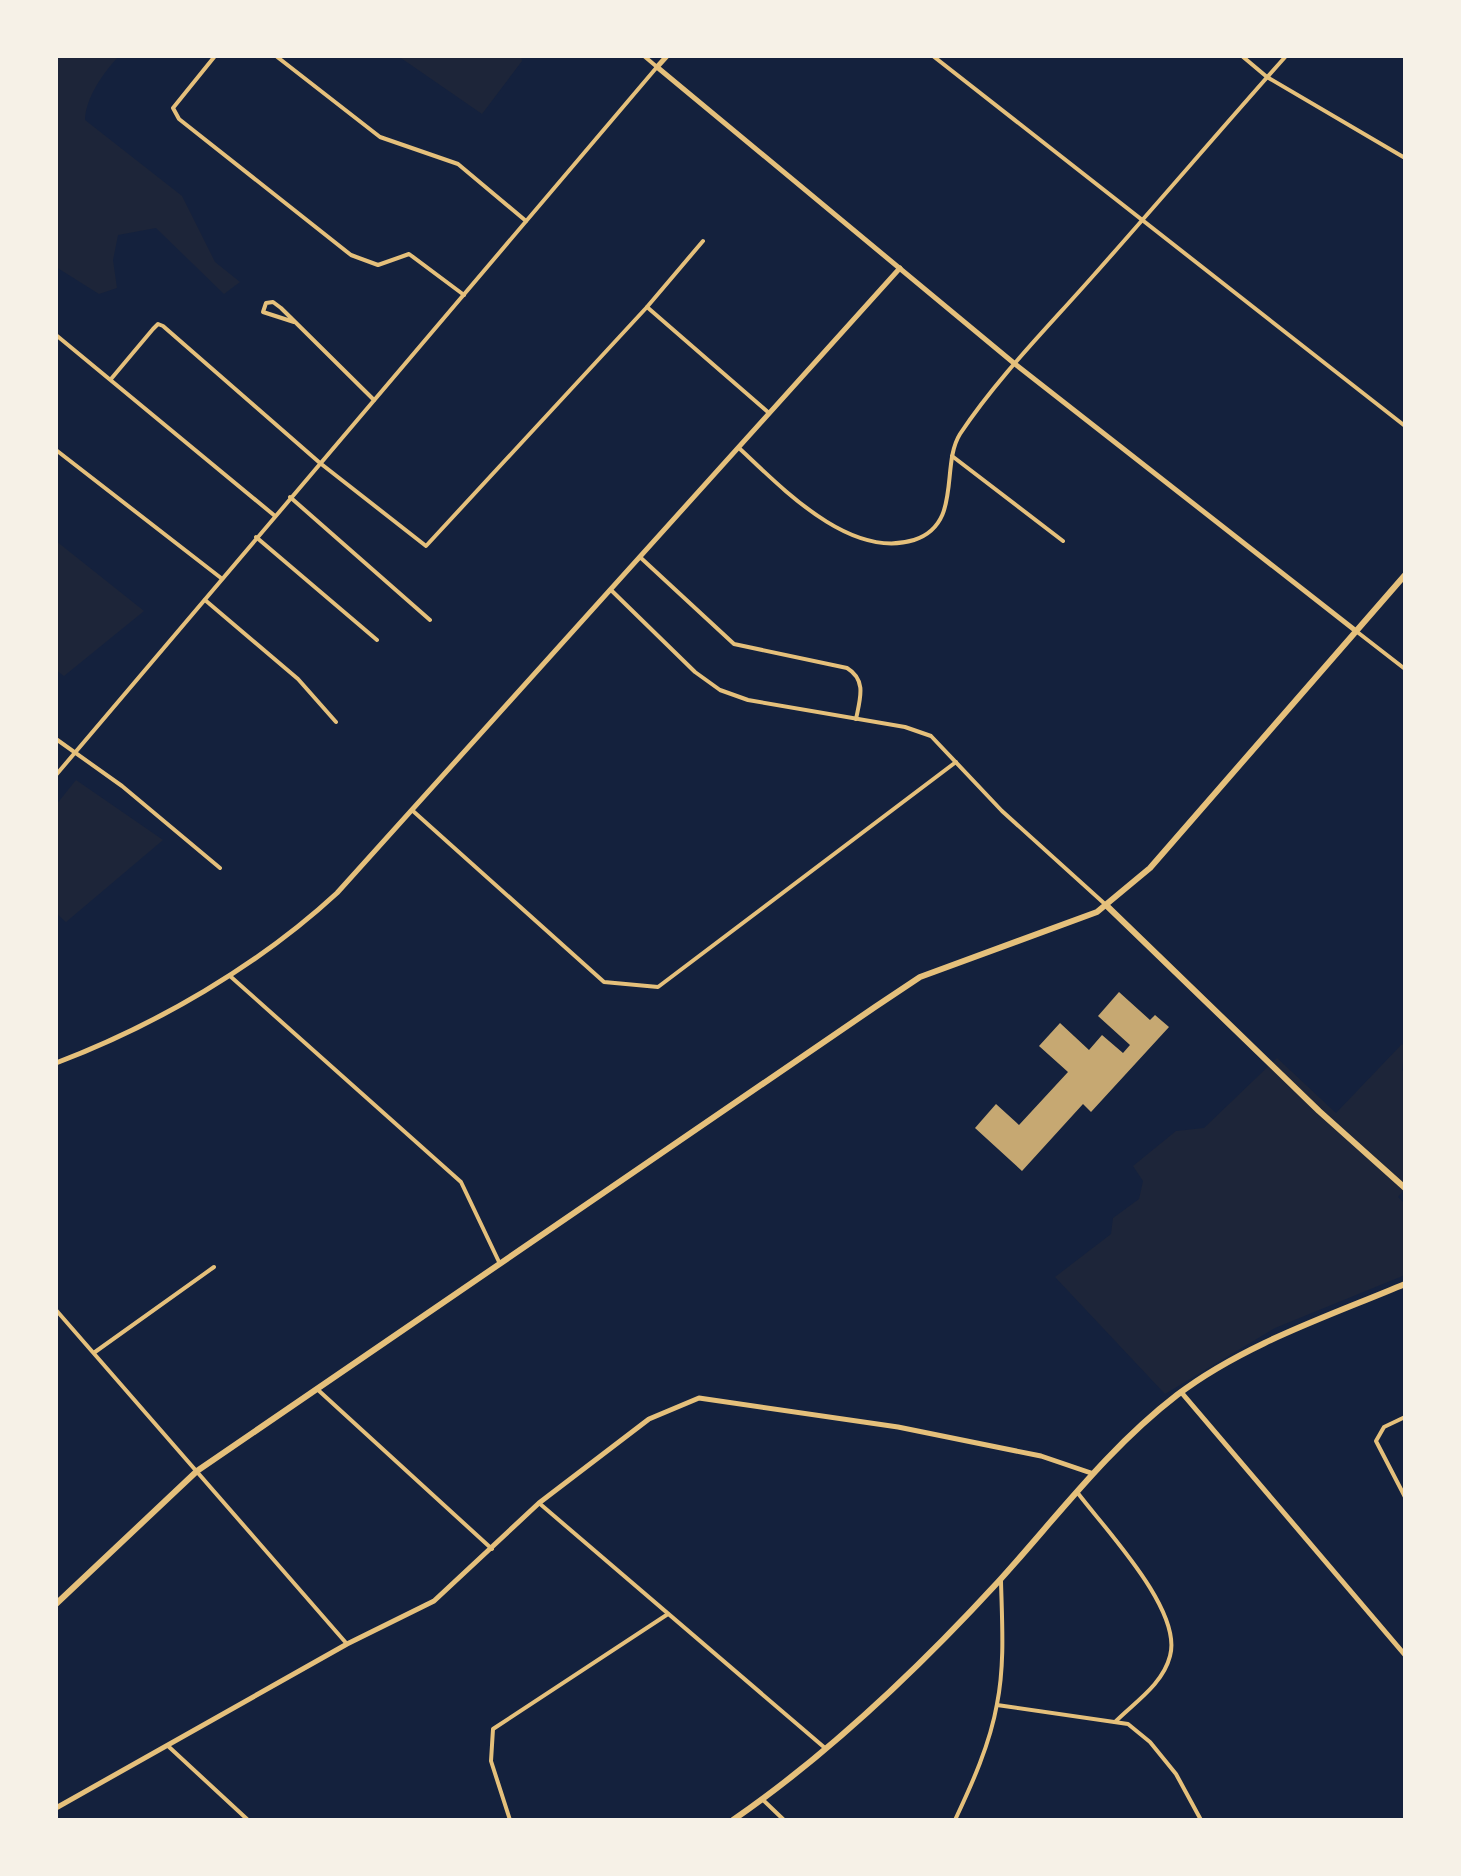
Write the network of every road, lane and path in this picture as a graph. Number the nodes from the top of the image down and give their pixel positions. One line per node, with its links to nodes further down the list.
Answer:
1 (215, 56): 15 (street)
2 (276, 56): 11 (street)
3 (644, 56): 8 (street)
4 (667, 56): 8 (street)
5 (933, 56): 12 (street)
6 (1242, 56): 9 (street)
7 (1286, 56): 9 (street)
8 (657, 67): 11 (street); 14 (street)
9 (1267, 77): 10 (street); 12 (street)
10 (1405, 158)
11 (526, 221): 15 (street)
12 (1142, 221): 19 (street); 23 (street)
13 (703, 241): 16 (street)
14 (900, 268): 19 (street); 22 (street)
15 (464, 295): 21 (street)
16 (647, 307): 22 (street); 27 (street)
17 (294, 322): 17 (street); 21 (street)
18 (56, 335): 20 (street)
19 (1015, 364): 26 (street); 38 (street)
20 (111, 379): 27 (street); 29 (street)
21 (374, 400): 27 (street)
22 (771, 414): 24 (street)
23 (1405, 426)
24 (739, 448): 26 (street); 32 (street)
25 (56, 450): 34 (street)
26 (952, 456): 31 (street)
27 (320, 463): 28 (street)
28 (290, 497): 29 (street); 37 (street)
29 (275, 516): 30 (street)
30 (256, 537): 34 (street); 39 (street)
31 (1063, 541)
32 (641, 558): 35 (street); 41 (street)
33 (1405, 575): 38 (main road)
34 (221, 578): 36 (street)
35 (612, 591): 41 (street); 47 (street)
36 (205, 600): 42 (street); 44 (street)
37 (430, 620)
38 (1356, 631): 40 (street); 49 (main road)
39 (377, 640)
40 (1405, 669)
41 (856, 719): 45 (street)
42 (336, 722)
43 (56, 739): 44 (street)
44 (74, 754): 46 (street); 48 (street)
45 (956, 762): 47 (street); 49 (street)
46 (56, 775)
47 (413, 811): 50 (street)
48 (220, 868)
49 (1107, 906): 52 (main road); 53 (main road)
50 (228, 974): 51 (street); 53 (street)
51 (56, 1063)
52 (1405, 1188)
53 (500, 1264): 58 (main road)
54 (214, 1267): 57 (street)
55 (1405, 1284): 59 (main road)
56 (56, 1310): 57 (street)
57 (95, 1352): 61 (street)
58 (317, 1389): 61 (main road); 66 (street)
59 (1181, 1392): 62 (main road); 71 (street)
60 (1405, 1417): 64 (street)
61 (197, 1471): 68 (main road); 70 (street)
62 (1091, 1473): 63 (main road); 65 (street)
63 (1076, 1490): 67 (main road); 73 (street)
64 (1405, 1497)
65 (539, 1503): 66 (street); 69 (street)
66 (492, 1549): 70 (street)
67 (1001, 1579): 72 (street); 75 (main road)
68 (56, 1604)
69 (668, 1614): 75 (street); 79 (street)
70 (347, 1644): 74 (street)
71 (1405, 1655)
72 (997, 1705): 73 (street); 82 (street)
73 (1115, 1722): 83 (street)
74 (168, 1746): 77 (street); 78 (street)
75 (825, 1748): 76 (main road)
76 (762, 1799): 80 (main road); 81 (street)
77 (56, 1808)
78 (248, 1820)
79 (510, 1820)
80 (733, 1820)
81 (784, 1820)
82 (955, 1820)
83 (1201, 1820)

